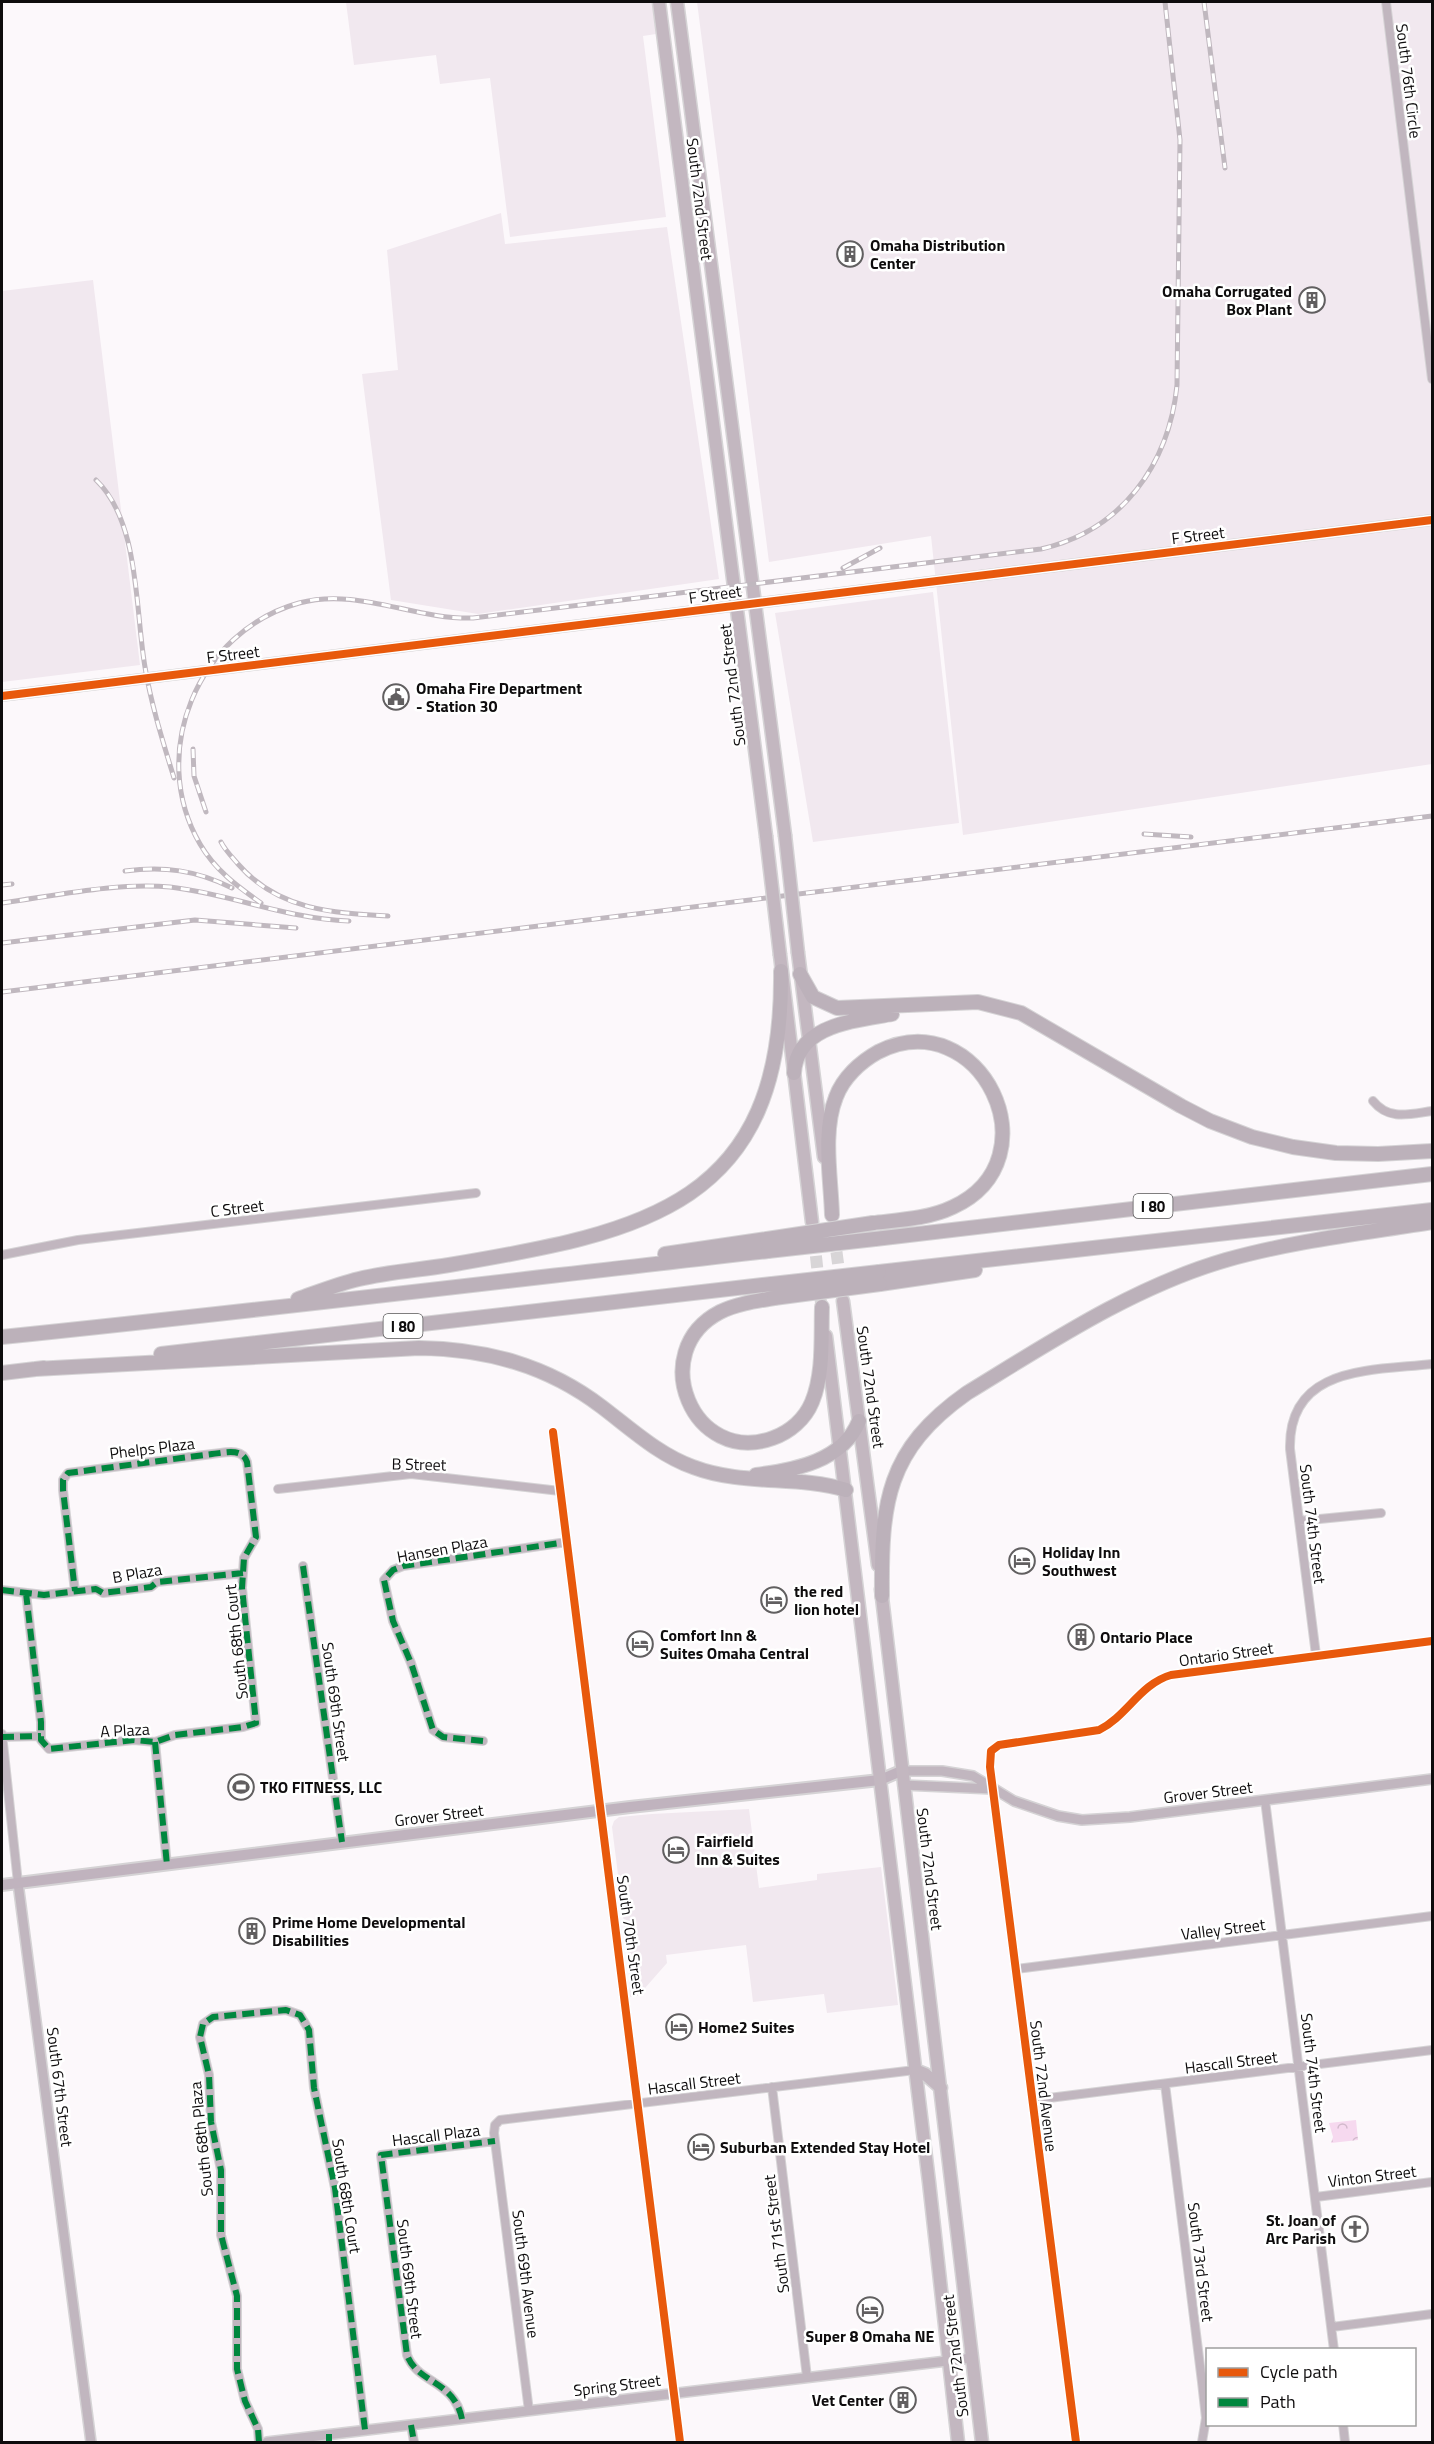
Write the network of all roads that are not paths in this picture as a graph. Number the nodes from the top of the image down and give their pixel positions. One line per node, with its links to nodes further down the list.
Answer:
1 (659, 2): 5 (main road, South 72nd Street)
2 (677, 2): 4 (main road, South 72nd Street)
3 (1386, 2): 8 (street, South 76th Circle)
4 (683, 50): 5 (main road); 6 (main road, South 72nd Street)
5 (665, 52): 7 (main road, South 72nd Street)
6 (705, 223): 7 (main road); 10 (main road, South 72nd Street)
7 (686, 225): 11 (main road, South 72nd Street)
8 (1432, 379)
9 (1432, 520): 10 (street, F Street)
10 (756, 602): 11 (street, F Street); 14 (main road, South 72nd Street, bridge)
11 (739, 605): 12 (street, F Street); 13 (main road, South 72nd Street, bridge)
12 (2, 696)
13 (781, 971): 17 (main road, South 72nd Street); 32 (highway)
14 (800, 974): 15 (highway); 16 (main road, South 72nd Street)
15 (978, 1002): 16 (highway); 20 (highway)
16 (808, 1038): 17 (highway); 24 (main road, South 72nd Street)
17 (794, 1073): 25 (main road, South 72nd Street)
18 (1373, 1101): 19 (street)
19 (1432, 1111)
20 (1432, 1151)
21 (1432, 1174): 27 (highway, I 80, bridge)
22 (476, 1193): 28 (street, C Street)
23 (1432, 1210): 29 (highway, I 80)
24 (832, 1217): 27 (highway, bridge)
25 (812, 1222)
26 (1432, 1222): 53 (highway)
27 (767, 1245): 32 (highway, I 80)
28 (2, 1255)
29 (879, 1278): 31 (highway, bridge); 35 (highway, I 80, bridge)
30 (843, 1301): 37 (main road, South 72nd Street)
31 (822, 1305): 39 (main road, South 72nd Street)
32 (264, 1310): 33 (highway, I 80)
33 (2, 1337)
34 (1432, 1364): 46 (street, South 74th Street)
35 (35, 1370): 36 (highway, I 80); 41 (highway)
36 (2, 1373)
37 (859, 1422): 39 (highway); 53 (main road, South 72nd Street)
38 (553, 1432): 44 (street, South 70th Street)
39 (841, 1448): 41 (highway); 43 (main road, South 72nd Street)
40 (242, 1455): 49 (street, South 68th Court); 51 (street, Phelps Plaza)
41 (740, 1477): 43 (highway)
42 (278, 1489): 44 (street, B Street)
43 (846, 1490): 64 (main road, South 72nd Street)
44 (560, 1491): 47 (street, South 70th Street)
45 (1381, 1513): 46 (street)
46 (1299, 1521): 55 (street, South 74th Street)
47 (567, 1542): 59 (street, Hansen Plaza); 68 (street, South 70th Street)
48 (303, 1566): 69 (street, South 69th Street)
49 (243, 1573): 51 (street, B Plaza); 56 (street, South 68th Court)
50 (2, 1590): 52 (street, B Plaza)
51 (75, 1591): 52 (street, B Plaza)
52 (26, 1593): 58 (street)
53 (882, 1596): 62 (main road, South 72nd Street)
54 (1432, 1641): 55 (street, Ontario Street)
55 (1316, 1655): 61 (street, Ontario Street)
56 (256, 1723): 60 (street, A Plaza)
57 (2, 1736): 58 (street); 71 (street, South 67th Street)
58 (41, 1736): 60 (street, A Plaza)
59 (483, 1741)
60 (155, 1743): 70 (street)
61 (1008, 1744): 66 (street, South 72nd Avenue)
62 (902, 1772): 64 (main road, Grover Street); 65 (main road, South 72nd Street); 66 (street, Grover Street)
63 (1432, 1779): 67 (street, Grover Street)
64 (880, 1780): 65 (main road, Grover Street); 68 (main road, Grover Street); 79 (main road, South 72nd Street)
65 (903, 1785): 66 (street, Grover Street); 82 (main road, South 72nd Street)
66 (993, 1789): 67 (street, Grover Street); 75 (street, South 72nd Avenue)
67 (1265, 1800): 74 (street, South 74th Street)
68 (601, 1811): 69 (main road, Grover Street); 84 (street, South 70th Street)
69 (342, 1842): 70 (main road, Grover Street)
70 (167, 1865): 71 (main road, Grover Street)
71 (18, 1883): 72 (main road, Grover Street); 102 (street, South 67th Street)
72 (2, 1885)
73 (1432, 1917): 74 (street, Valley Street)
74 (1283, 1935): 75 (street, Valley Street); 78 (street, South 74th Street)
75 (1016, 1969): 83 (street, South 72nd Avenue)
76 (254, 2014): 100 (street, South 68th Court); 103 (street, South 68th Plaza)
77 (1432, 2050): 78 (street, Hascall Street)
78 (1299, 2067): 80 (street, Hascall Street); 88 (street, South 74th Street)
79 (915, 2070): 81 (street, Hascall Street); 82 (main road); 93 (main road, South 72nd Street)
80 (1165, 2084): 83 (street, Hascall Street); 110 (street, South 73rd Street)
81 (772, 2087): 84 (street, Hascall Street); 94 (street, South 71st Street)
82 (941, 2088): 92 (main road, South 72nd Street)
83 (1033, 2100): 109 (street, South 72nd Avenue)
84 (638, 2103): 85 (street, Hascall Street); 95 (street, South 70th Street)
85 (495, 2141): 86 (street, Hascall Plaza); 96 (street, South 69th Avenue)
86 (381, 2155): 97 (street, South 69th Street)
87 (1432, 2182): 88 (street, Vinton Street)
88 (1316, 2197): 90 (street, South 74th Street)
89 (1432, 2314): 90 (street)
90 (1332, 2327): 91 (street, South 74th Street)
91 (1334, 2348)
92 (972, 2358): 93 (street, Spring Street); 108 (main road, South 72nd Street)
93 (949, 2361): 94 (street, Spring Street); 107 (main road, South 72nd Street)
94 (807, 2378): 95 (street, Spring Street)
95 (674, 2394): 96 (street, Spring Street); 106 (street, South 70th Street)
96 (529, 2411): 97 (street, Spring Street)
97 (462, 2419): 98 (street, Spring Street)
98 (411, 2425): 100 (street, Spring Street); 105 (street)
99 (1343, 2426): 111 (street)
100 (365, 2430): 101 (street, Spring Street)
101 (329, 2438): 104 (street, Spring Street)
102 (91, 2442)
103 (259, 2442)
104 (267, 2442)
105 (414, 2442)
106 (680, 2442)
107 (958, 2442)
108 (982, 2442)
109 (1076, 2442)
110 (1202, 2442)
111 (1345, 2442)

